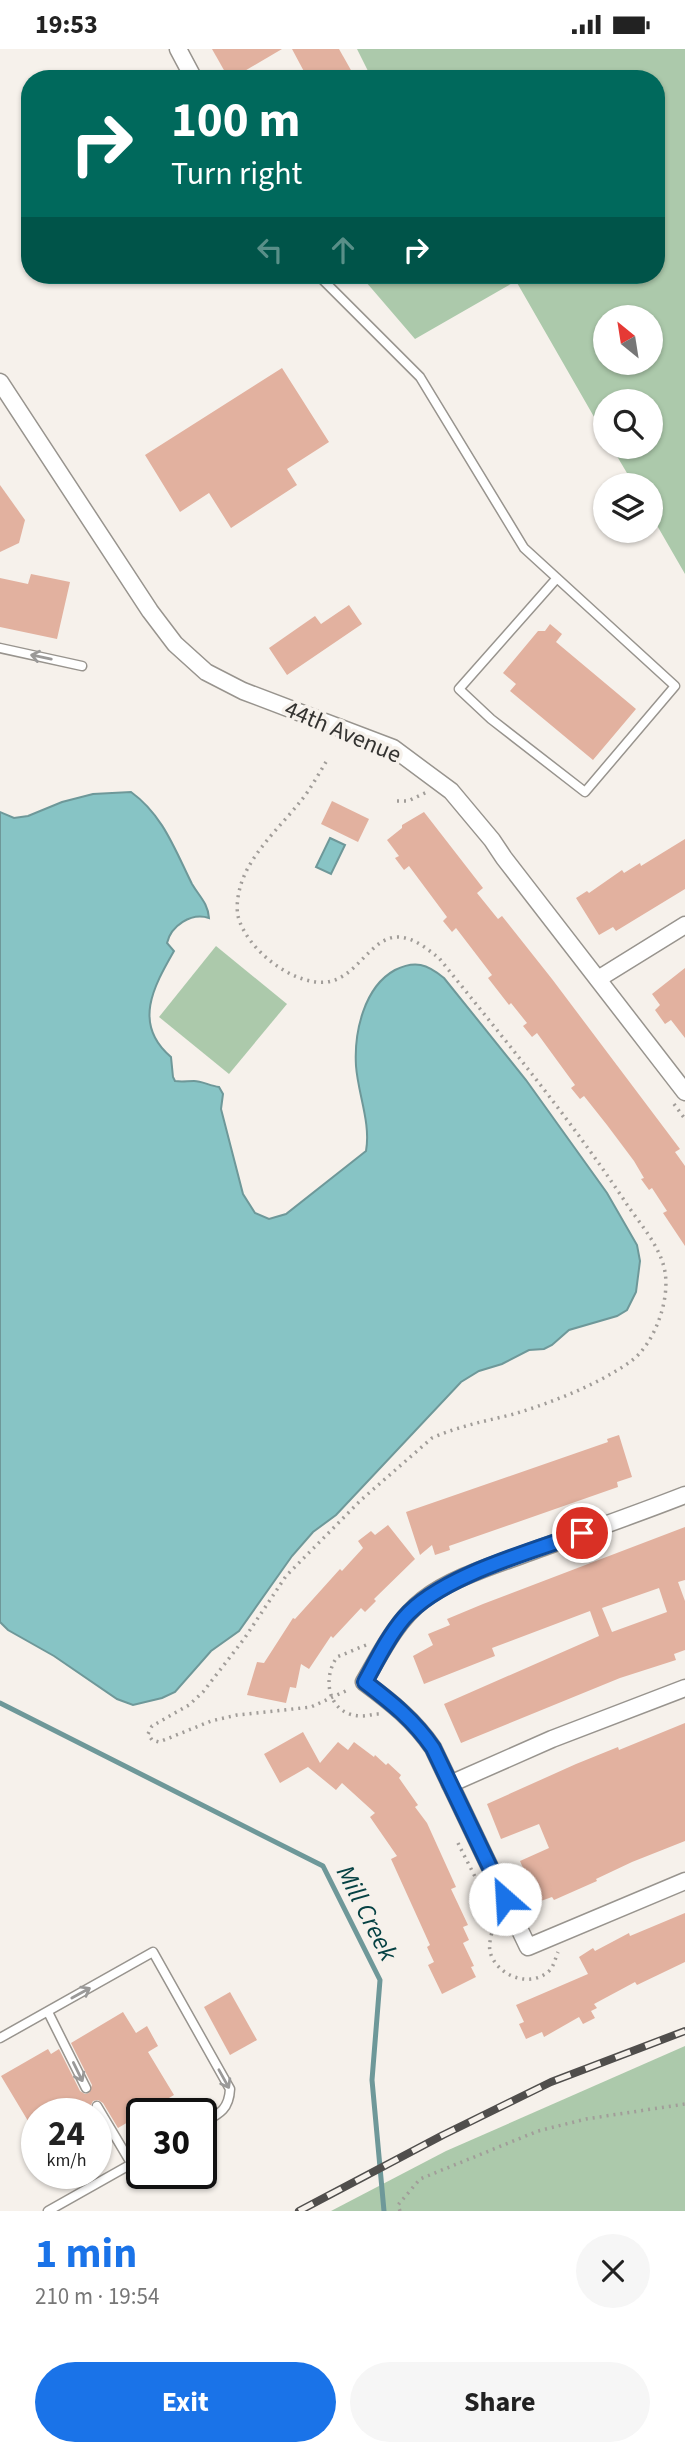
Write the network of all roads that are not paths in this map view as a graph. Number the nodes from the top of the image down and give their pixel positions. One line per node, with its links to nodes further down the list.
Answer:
1 (178, 49): 2 (street)
2 (189, 70)
3 (327, 284): 5 (lane)
4 (0, 383): 9 (street, 44th Avenue)
5 (557, 578): 5 (lane)
6 (0, 648): 7 (lane, one-way to 6)
7 (82, 666)
8 (685, 925): 9 (street)
9 (598, 979): 10 (street, 44th Avenue)
10 (685, 1092)
11 (685, 1495): 13 (street)
12 (685, 1688): 13 (street)
13 (450, 1784): 14 (street)
14 (685, 1881)
15 (48, 2012): 16 (lane); 17 (lane, one-way to 17); 18 (lane, one-way to 18)
16 (0, 2038)
17 (86, 2088)
18 (217, 2116)
19 (112, 2132): 20 (lane)
20 (126, 2155)
21 (126, 2167): 22 (lane)
22 (48, 2211)

